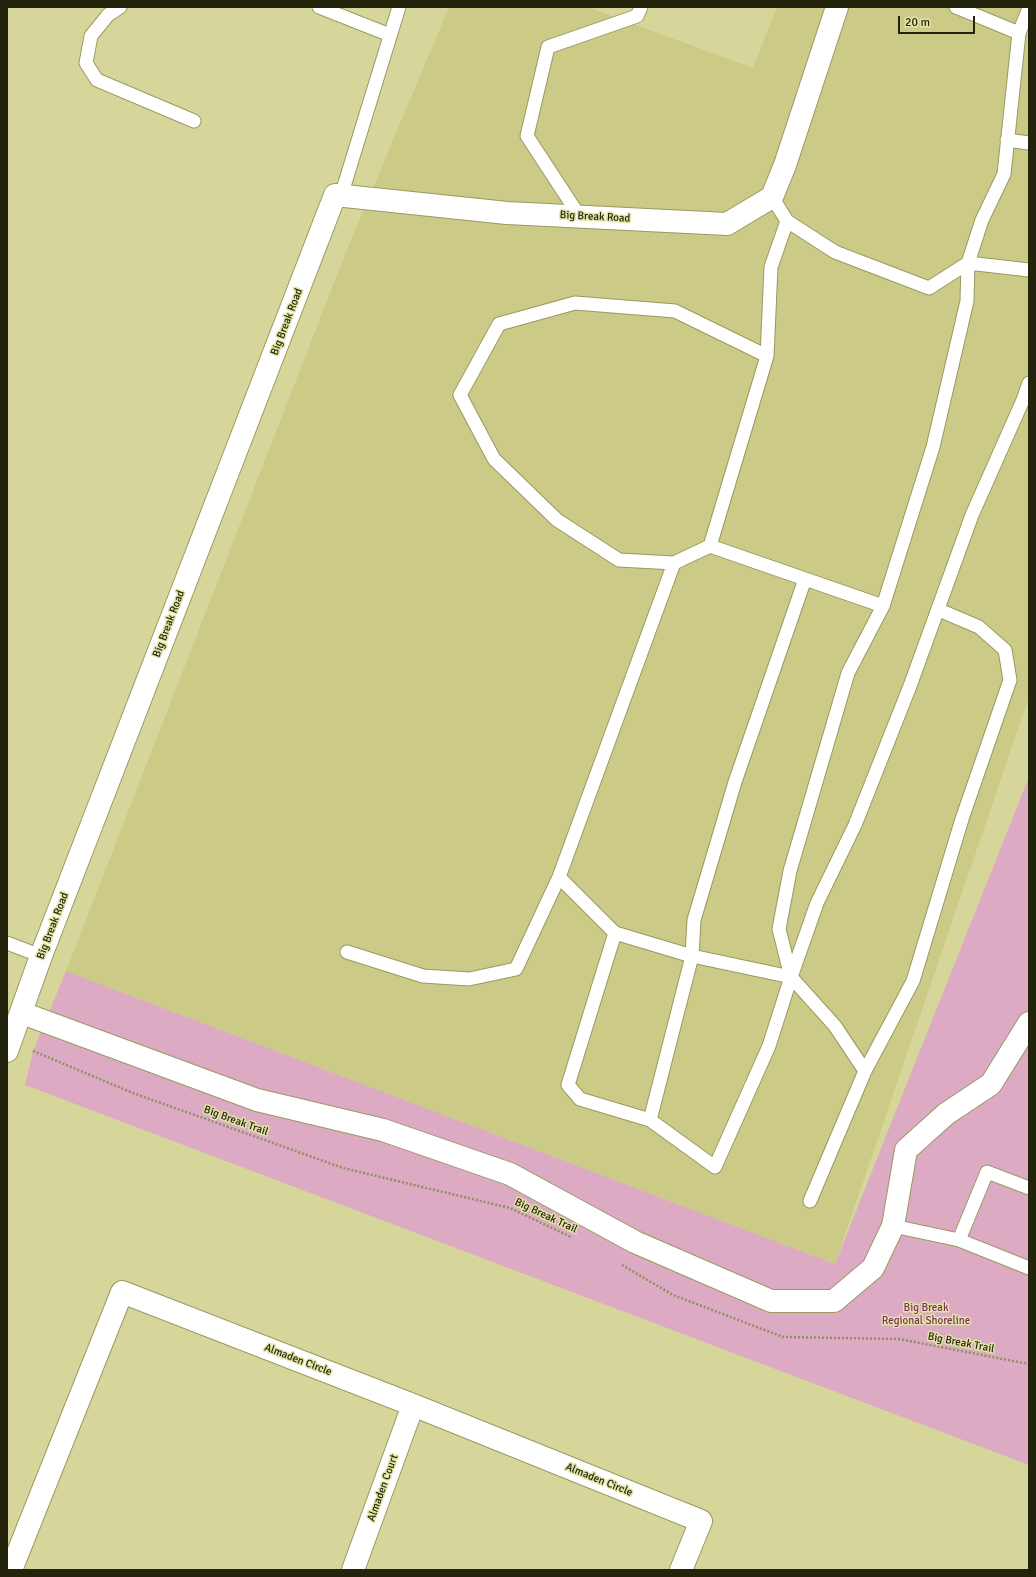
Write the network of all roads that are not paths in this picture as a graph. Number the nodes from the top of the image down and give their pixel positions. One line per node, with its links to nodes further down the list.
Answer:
1 (120, 7): 10 (lane)
2 (319, 7): 9 (lane)
3 (399, 7): 9 (lane)
4 (641, 7): 15 (lane)
5 (837, 7): 14 (street)
6 (956, 7): 8 (lane)
7 (1029, 8): 8 (lane)
8 (1019, 33): 11 (lane)
9 (390, 35): 13 (lane)
10 (194, 121)
11 (1007, 140): 12 (lane); 17 (lane)
12 (1029, 143)
13 (341, 196): 15 (street, Big Break Road); 30 (street, Big Break Road)
14 (772, 197): 15 (street, Big Break Road); 16 (lane)
15 (580, 217)
16 (788, 221): 17 (lane); 19 (lane)
17 (968, 263): 18 (lane); 24 (lane)
18 (1029, 270)
19 (767, 356): 21 (lane); 22 (lane)
20 (1029, 382): 25 (lane)
21 (710, 546): 22 (lane); 23 (lane)
22 (674, 563): 26 (lane)
23 (804, 579): 24 (lane); 31 (lane)
24 (883, 606): 32 (lane)
25 (939, 610): 32 (lane); 36 (lane)
26 (559, 877): 27 (lane); 29 (lane)
27 (615, 933): 31 (lane); 37 (lane)
28 (7, 943): 30 (lane)
29 (347, 952)
30 (41, 956): 33 (street, Big Break Road)
31 (692, 956): 32 (lane); 37 (lane)
32 (791, 977): 36 (lane); 37 (lane)
33 (22, 1013): 35 (street, Big Break Road); 40 (street)
34 (1029, 1023): 40 (street)
35 (7, 1051)
36 (865, 1071): 39 (lane)
37 (650, 1120)
38 (1029, 1188): 41 (lane)
39 (810, 1201)
40 (893, 1226): 41 (lane)
41 (959, 1240): 42 (lane)
42 (1029, 1268)
43 (413, 1405): 44 (street, Almaden Circle); 45 (street, Almaden Court); 46 (street, Almaden Circle)
44 (11, 1570)
45 (353, 1570)
46 (681, 1570)

